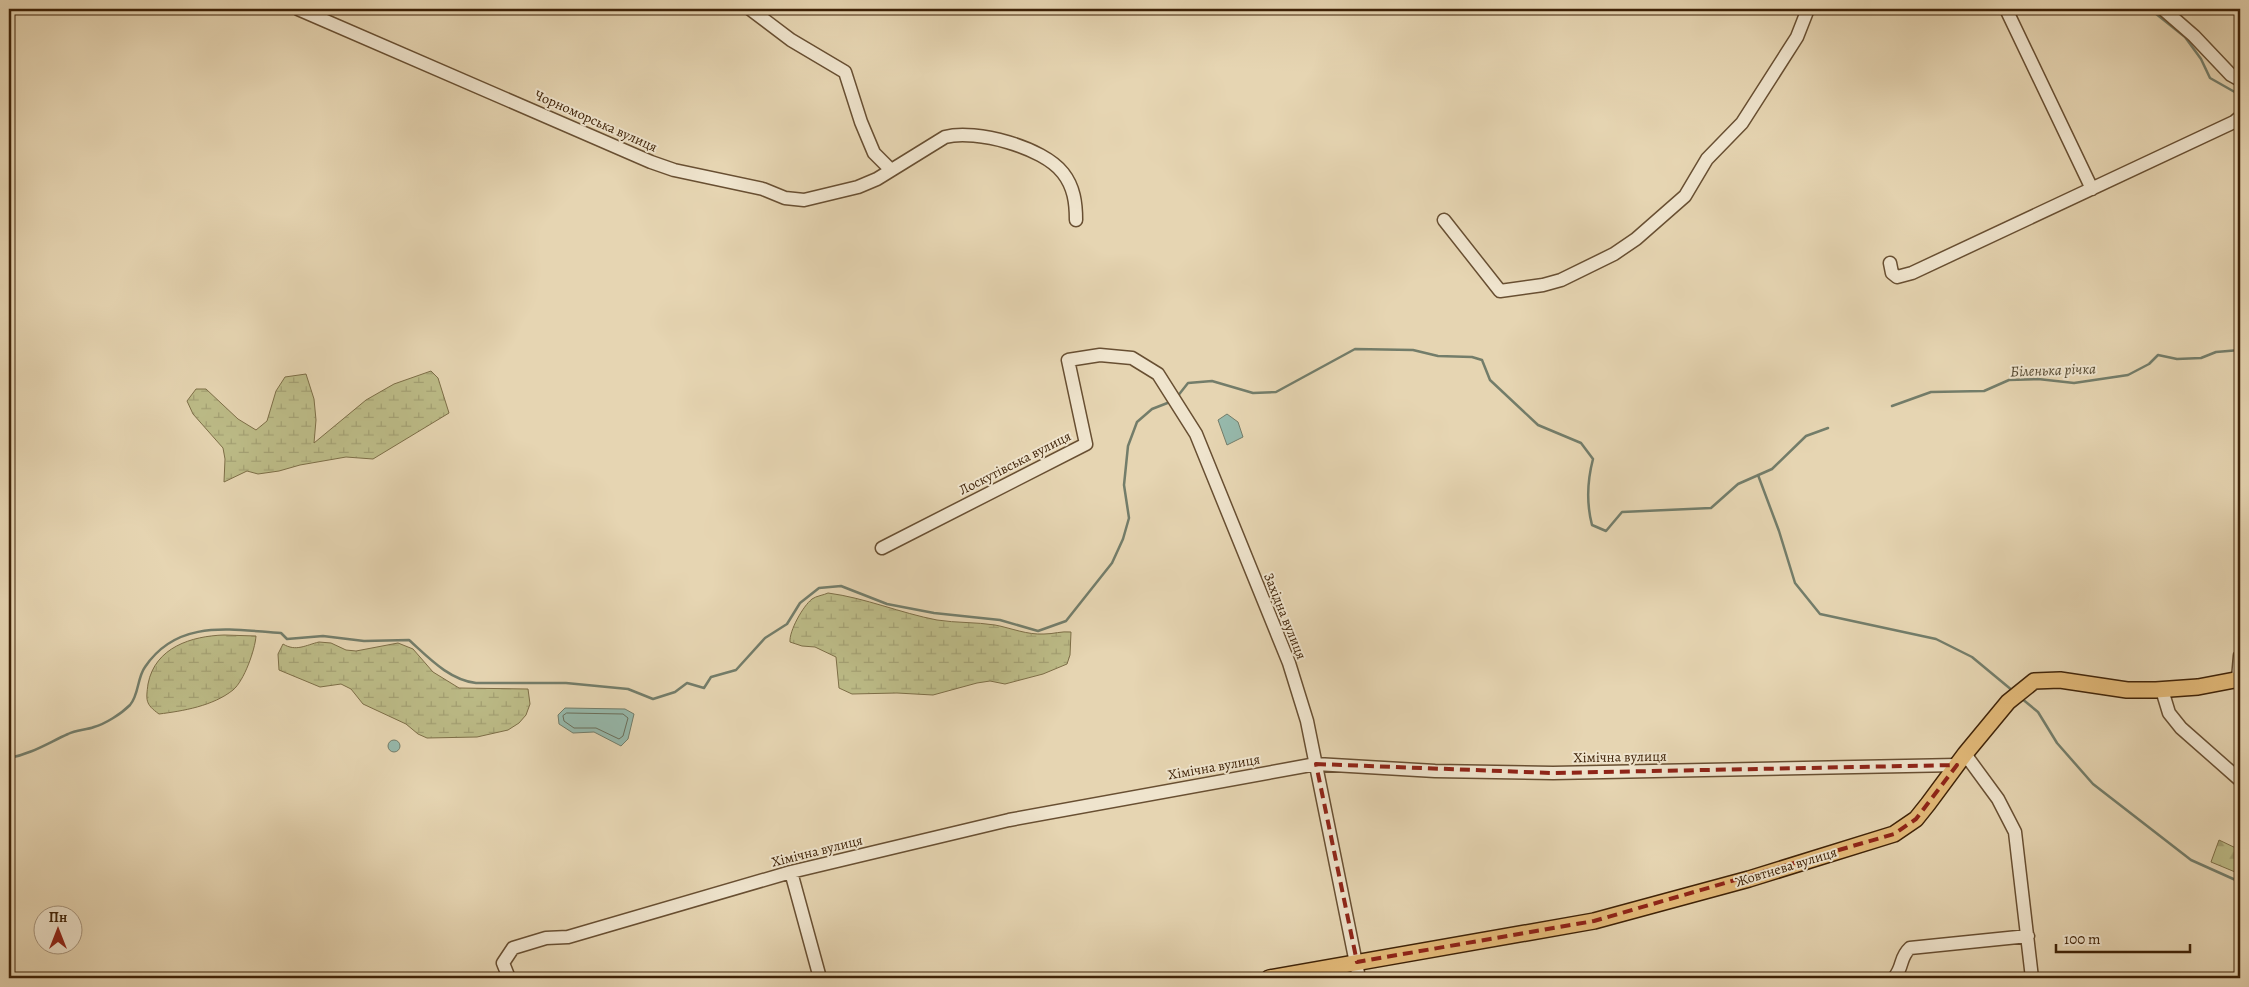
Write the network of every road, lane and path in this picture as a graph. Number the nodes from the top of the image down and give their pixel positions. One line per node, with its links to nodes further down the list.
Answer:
1 (298, 9): 8 (street, Чорноморська вулиця)
2 (750, 9): 8 (street)
3 (1808, 9): 11 (street)
4 (2006, 9): 9 (street)
5 (2163, 9): 6 (street)
6 (2240, 80)
7 (2240, 117): 9 (street)
8 (891, 170): 10 (street, Чорноморська вулиця)
9 (2092, 189): 12 (street)
10 (1076, 220)
11 (1444, 220)
12 (1890, 263)
13 (1068, 360): 14 (street, Лоскутівська вулиця); 19 (street, Західна вулиця)
14 (882, 548)
15 (2240, 656): 16 (street)
16 (2239, 679): 17 (main road, Жовтнева вулиця)
17 (2162, 690): 18 (main road, Жовтнева вулиця); 20 (street)
18 (1961, 759): 19 (street, Хімічна вулиця); 22 (street); 23 (main road, Жовтнева вулиця)
19 (1316, 764): 21 (street, Хімічна вулиця); 23 (street, Західна вулиця)
20 (2240, 780)
21 (791, 872): 24 (street, Хімічна вулиця); 25 (street)
22 (2028, 936): 28 (street); 29 (street)
23 (1357, 962): 26 (main road, Жовтнева вулиця); 27 (street, Західна вулиця)
24 (509, 978)
25 (820, 978)
26 (1269, 978)
27 (1359, 978)
28 (1894, 978)
29 (2032, 978)

